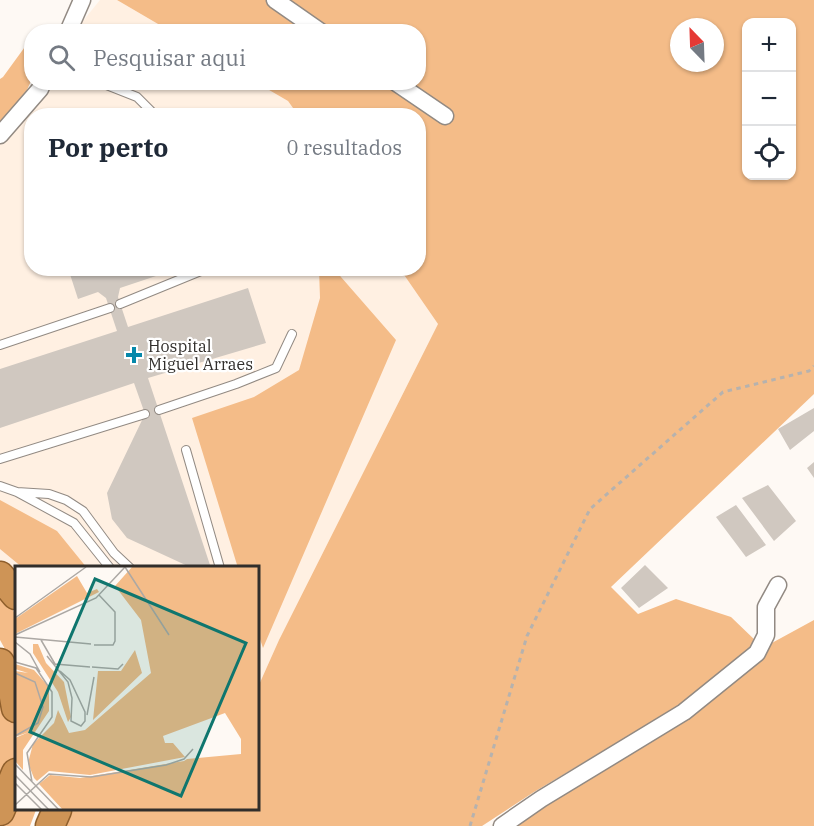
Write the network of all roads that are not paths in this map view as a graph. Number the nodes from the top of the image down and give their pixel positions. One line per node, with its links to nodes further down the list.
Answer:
1 (82, 0): 3 (street)
2 (275, 0): 4 (street)
3 (72, 24)
4 (310, 24)
5 (40, 90): 9 (street)
6 (119, 90): 10 (lane)
7 (407, 90): 11 (street)
8 (24, 108): 12 (street)
9 (24, 108)
10 (148, 108)
11 (445, 116)
12 (0, 135)
13 (188, 276): 14 (lane)
14 (120, 304)
15 (110, 308): 17 (lane)
16 (292, 334): 18 (lane)
17 (0, 345)
18 (159, 410)
19 (145, 414): 21 (lane)
20 (186, 450): 26 (lane)
21 (0, 459)
22 (0, 486): 23 (lane)
23 (18, 492): 24 (lane); 25 (lane)
24 (109, 566)
25 (128, 566)
26 (219, 566)
27 (0, 576): 29 (highway)
28 (778, 585): 36 (street)
29 (15, 594)
30 (0, 663): 31 (highway)
31 (15, 702)
32 (15, 775): 34 (highway)
33 (57, 811): 35 (highway)
34 (0, 812)
35 (50, 826)
36 (502, 826)

